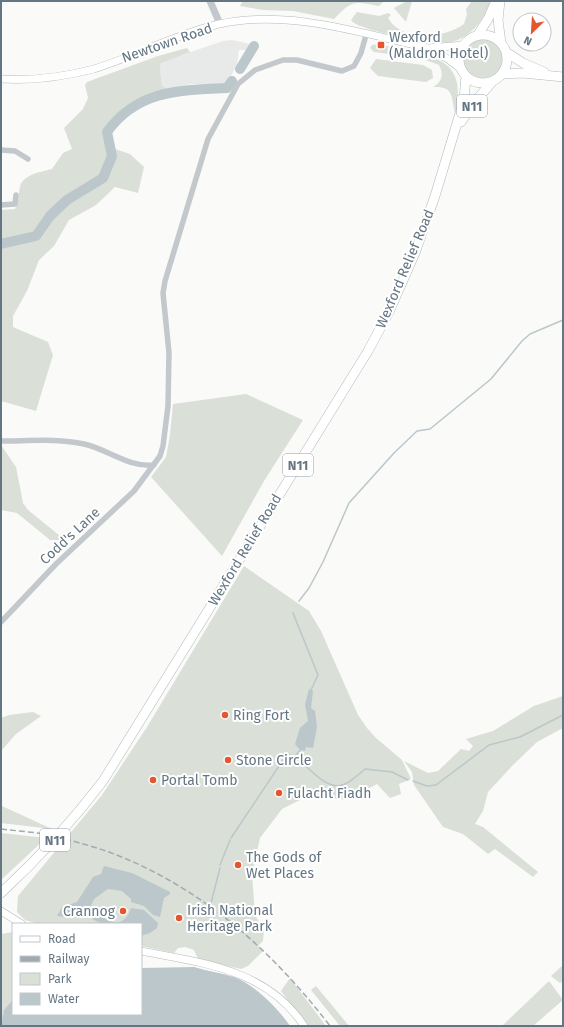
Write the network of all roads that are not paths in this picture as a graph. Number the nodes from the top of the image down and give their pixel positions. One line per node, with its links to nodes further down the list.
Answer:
1 (210, 1): 4 (street)
2 (496, 1): 6 (highway)
3 (500, 1): 7 (highway)
4 (220, 24): 5 (main road, Newtown Road); 15 (main road, Newtown Road)
5 (366, 35): 9 (main road, Newtown Road); 23 (street, Codd's Lane)
6 (477, 36): 7 (highway); 8 (highway)
7 (501, 43): 10 (highway)
8 (464, 45): 9 (main road, Newtown Road); 11 (highway)
9 (428, 48): 11 (main road, Newtown Road)
10 (506, 52): 12 (highway); 13 (highway)
11 (463, 73): 16 (highway); 17 (highway, Wexford Relief Road / N11)
12 (503, 74): 13 (highway); 16 (highway)
13 (549, 74): 14 (highway)
14 (563, 77)
15 (1, 79)
16 (492, 82): 17 (highway, Wexford Relief Road / N11)
17 (455, 132): 25 (highway, Wexford Relief Road / N11)
18 (1, 150): 19 (street)
19 (28, 159)
20 (16, 195): 21 (street)
21 (1, 206)
22 (1, 440): 23 (street)
23 (154, 466): 24 (street, Codd's Lane)
24 (1, 622)
25 (1, 893)
26 (1, 911): 27 (main road)
27 (20, 923)
28 (142, 951): 29 (main road)
29 (304, 1026)

